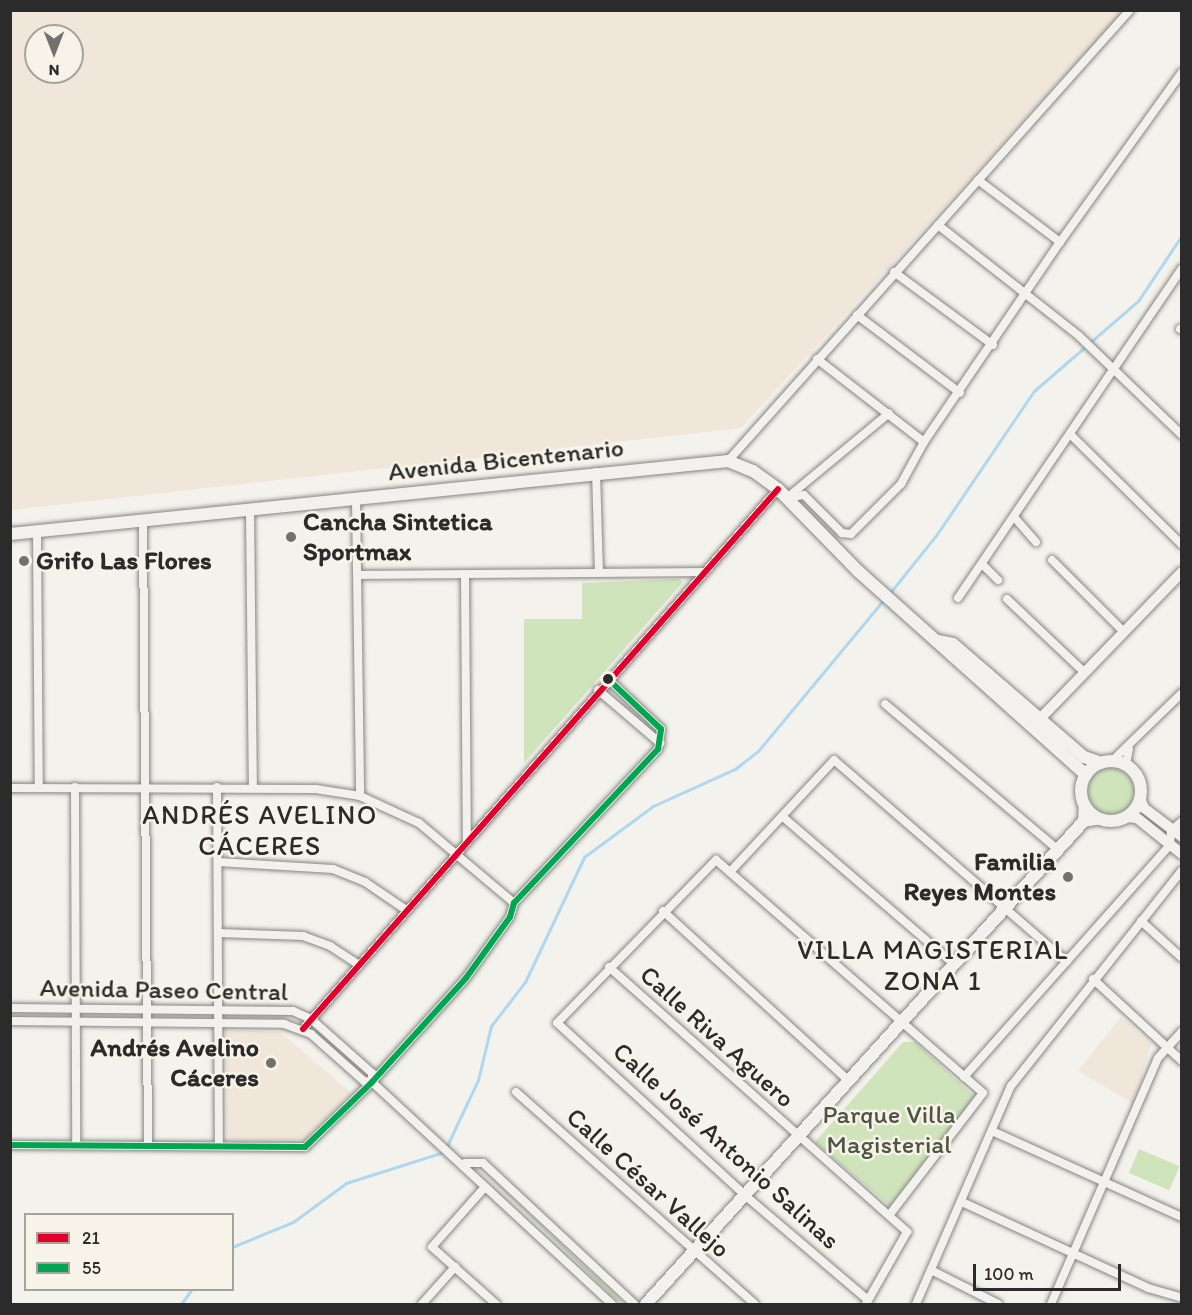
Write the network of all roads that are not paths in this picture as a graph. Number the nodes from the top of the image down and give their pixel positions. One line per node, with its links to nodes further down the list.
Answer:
1 (1130, 10): 3 (street)
2 (1182, 72): 5 (street)
3 (978, 180): 4 (street); 5 (street)
4 (938, 225): 7 (street); 8 (street)
5 (1060, 242): 8 (street)
6 (1182, 269): 12 (street)
7 (894, 272): 9 (street); 10 (street)
8 (1028, 295): 10 (street); 12 (street)
9 (857, 315): 11 (street); 13 (street)
10 (993, 345): 13 (street)
11 (817, 359): 14 (street); 18 (street)
12 (1114, 370): 15 (street); 16 (street)
13 (960, 393): 17 (street)
14 (889, 413): 17 (street); 20 (street)
15 (1182, 435)
16 (1072, 436): 23 (street); 28 (street)
17 (924, 442): 20 (street)
18 (728, 461): 19 (main road, Avenida Bicentenario); 20 (main road, Avenida Bicentenario)
19 (596, 472): 21 (main road, Avenida Bicentenario); 33 (street)
20 (783, 493): 31 (street); 45 (main road, Avenida Bicentenario)
21 (356, 500): 22 (main road, Avenida Bicentenario); 35 (street)
22 (250, 511): 24 (main road, Avenida Bicentenario); 54 (street)
23 (1015, 518): 27 (street); 30 (street)
24 (143, 523): 25 (main road, Avenida Bicentenario); 52 (street)
25 (37, 532): 26 (main road, Avenida Bicentenario); 56 (street)
26 (10, 534)
27 (1036, 542)
28 (1182, 545)
29 (1052, 560): 39 (street)
30 (982, 564): 36 (street); 37 (street)
31 (705, 572): 33 (street); 41 (street)
32 (1182, 572): 39 (street)
33 (599, 573): 34 (street)
34 (465, 574): 35 (street); 67 (street)
35 (358, 575): 57 (street)
36 (999, 580)
37 (958, 598)
38 (1007, 599): 40 (street)
39 (1124, 632): 40 (street)
40 (1084, 672): 45 (street)
41 (608, 679): 42 (street); 46 (street)
42 (598, 690): 46 (street); 67 (street)
43 (1182, 693): 47 (street)
44 (885, 704): 69 (street)
45 (1037, 722): 48 (main road, Avenida Bicentenario); 50 (main road, Avenida Bicentenario)
46 (660, 743): 75 (street)
47 (1130, 748): 48 (street); 49 (street)
48 (1106, 762): 49 (main road); 50 (main road)
49 (1126, 764): 58 (main road)
50 (1086, 775): 59 (main road)
51 (75, 787): 52 (street); 56 (street); 90 (street)
52 (146, 787): 53 (street); 87 (street)
53 (217, 787): 54 (street); 72 (street)
54 (253, 787): 57 (street)
55 (10, 788): 56 (street)
56 (39, 788)
57 (360, 796): 70 (street)
58 (1140, 798): 61 (main road); 65 (street)
59 (1084, 803): 62 (main road); 64 (street)
60 (783, 817): 74 (street); 76 (street); 83 (street)
61 (1125, 817): 62 (main road); 68 (street)
62 (1102, 819): 64 (street)
63 (1182, 821): 65 (street)
64 (1083, 822): 69 (main road)
65 (1172, 831): 66 (street); 68 (street)
66 (1182, 837)
67 (467, 841): 70 (street)
68 (1170, 845): 71 (street); 82 (street)
69 (1057, 849): 76 (main road)
70 (456, 853): 75 (street); 77 (street)
71 (1182, 854)
72 (218, 862): 77 (street); 80 (street)
73 (1182, 870): 79 (street)
74 (730, 872): 78 (street); 96 (street)
75 (514, 903): 103 (street)
76 (1005, 907): 82 (street); 83 (main road)
77 (406, 910): 84 (street)
78 (663, 911): 85 (street); 102 (street)
79 (1141, 921): 81 (street); 86 (street)
80 (219, 933): 84 (street); 88 (street)
81 (1182, 958)
82 (1067, 962): 101 (street)
83 (954, 964): 96 (main road)
84 (359, 965): 91 (street)
85 (609, 967): 106 (street, Calle Riva Aguero); 114 (street, Calle José Antonio Salinas)
86 (1093, 979): 99 (street); 105 (street)
87 (147, 1007): 88 (street, Avenida Paseo Central); 90 (street, Avenida Paseo Central); 93 (street)
88 (219, 1007): 91 (street, Avenida Paseo Central); 94 (street)
89 (10, 1008): 90 (street, Avenida Paseo Central)
90 (75, 1008): 92 (street)
91 (311, 1019): 97 (street); 103 (street, Avenida Paseo Central)
92 (76, 1020): 93 (street, Avenida Paseo Central); 95 (street, Avenida Paseo Central); 108 (street)
93 (147, 1020): 94 (street, Avenida Paseo Central); 109 (street)
94 (219, 1020): 97 (street, Avenida Paseo Central); 110 (street)
95 (10, 1021)
96 (902, 1024): 101 (street); 102 (main road)
97 (303, 1029): 103 (street, Avenida Paseo Central)
98 (1182, 1031): 99 (street)
99 (1167, 1047): 100 (street); 112 (street)
100 (1182, 1061)
101 (964, 1077): 116 (street)
102 (849, 1081): 106 (main road)
103 (372, 1082): 110 (street); 111 (street)
104 (516, 1092): 118 (street, Calle César Vallejo)
105 (992, 1131): 112 (street); 115 (street)
106 (798, 1139): 114 (main road); 116 (street, Calle Riva Aguero)
107 (10, 1146): 108 (street)
108 (76, 1146): 109 (street)
109 (148, 1146): 110 (street)
110 (219, 1146)
111 (465, 1163): 113 (street); 127 (street)
112 (1104, 1184): 117 (street); 119 (street)
113 (485, 1187): 120 (street); 126 (street)
114 (746, 1196): 118 (main road); 123 (street, Calle José Antonio Salinas)
115 (962, 1202): 119 (street); 121 (street)
116 (891, 1213): 123 (street, Calle Riva Aguero)
117 (1182, 1217)
118 (693, 1254): 128 (main road); 129 (street, Calle César Vallejo)
119 (1073, 1255): 122 (street); 132 (street)
120 (455, 1267): 124 (street); 125 (street)
121 (931, 1270): 130 (street); 131 (street)
122 (1182, 1298)
123 (867, 1302)
124 (422, 1305)
125 (496, 1305)
126 (612, 1305)
127 (634, 1305)
128 (646, 1305)
129 (754, 1305)
130 (916, 1305)
131 (998, 1305)
132 (1051, 1305)

